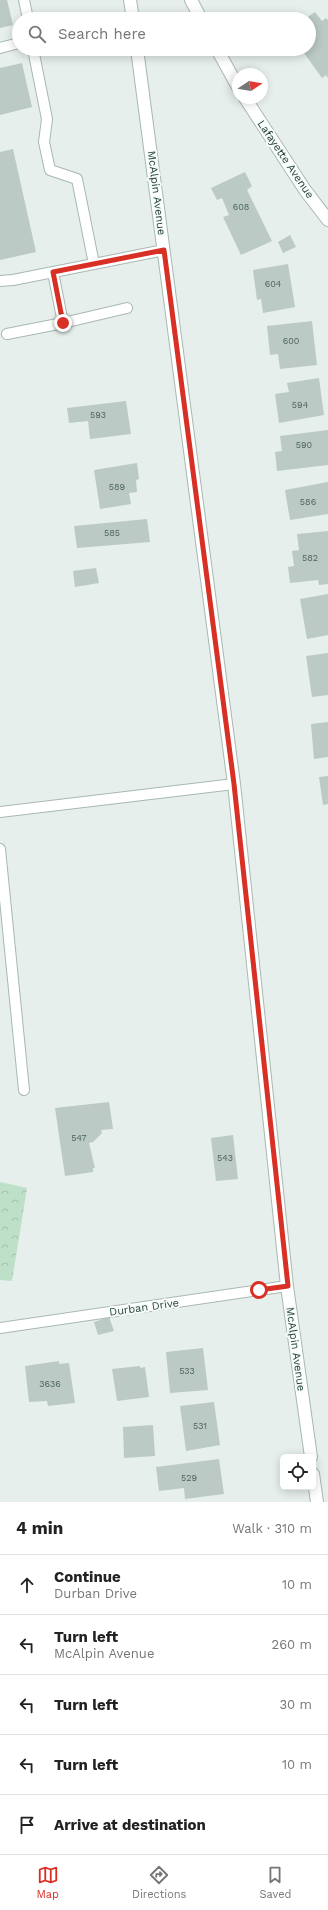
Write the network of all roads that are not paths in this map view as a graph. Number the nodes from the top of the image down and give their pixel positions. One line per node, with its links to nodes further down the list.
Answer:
1 (24, 0): 4 (lane)
2 (130, 0): 5 (street)
3 (192, 0): 6 (street)
4 (27, 12)
5 (132, 12)
6 (198, 12)
7 (12, 45): 8 (lane)
8 (0, 48)
9 (34, 56): 16 (lane)
10 (138, 56): 15 (street, McAlpin Avenue)
11 (221, 56): 12 (street)
12 (232, 76)
13 (249, 104): 14 (street, Lafayette Avenue)
14 (328, 220)
15 (164, 250): 16 (lane); 22 (street, McAlpin Avenue)
16 (94, 264): 17 (lane)
17 (53, 272): 18 (lane); 20 (lane)
18 (0, 281)
19 (127, 308): 20 (lane)
20 (63, 323): 21 (lane)
21 (7, 334)
22 (234, 784): 23 (lane); 26 (street, McAlpin Avenue)
23 (0, 812)
24 (0, 849): 25 (lane)
25 (24, 1090)
26 (288, 1286): 27 (lane, Durban Drive); 28 (street, McAlpin Avenue)
27 (0, 1328)
28 (311, 1454)
29 (315, 1490): 30 (street)
30 (317, 1502)

